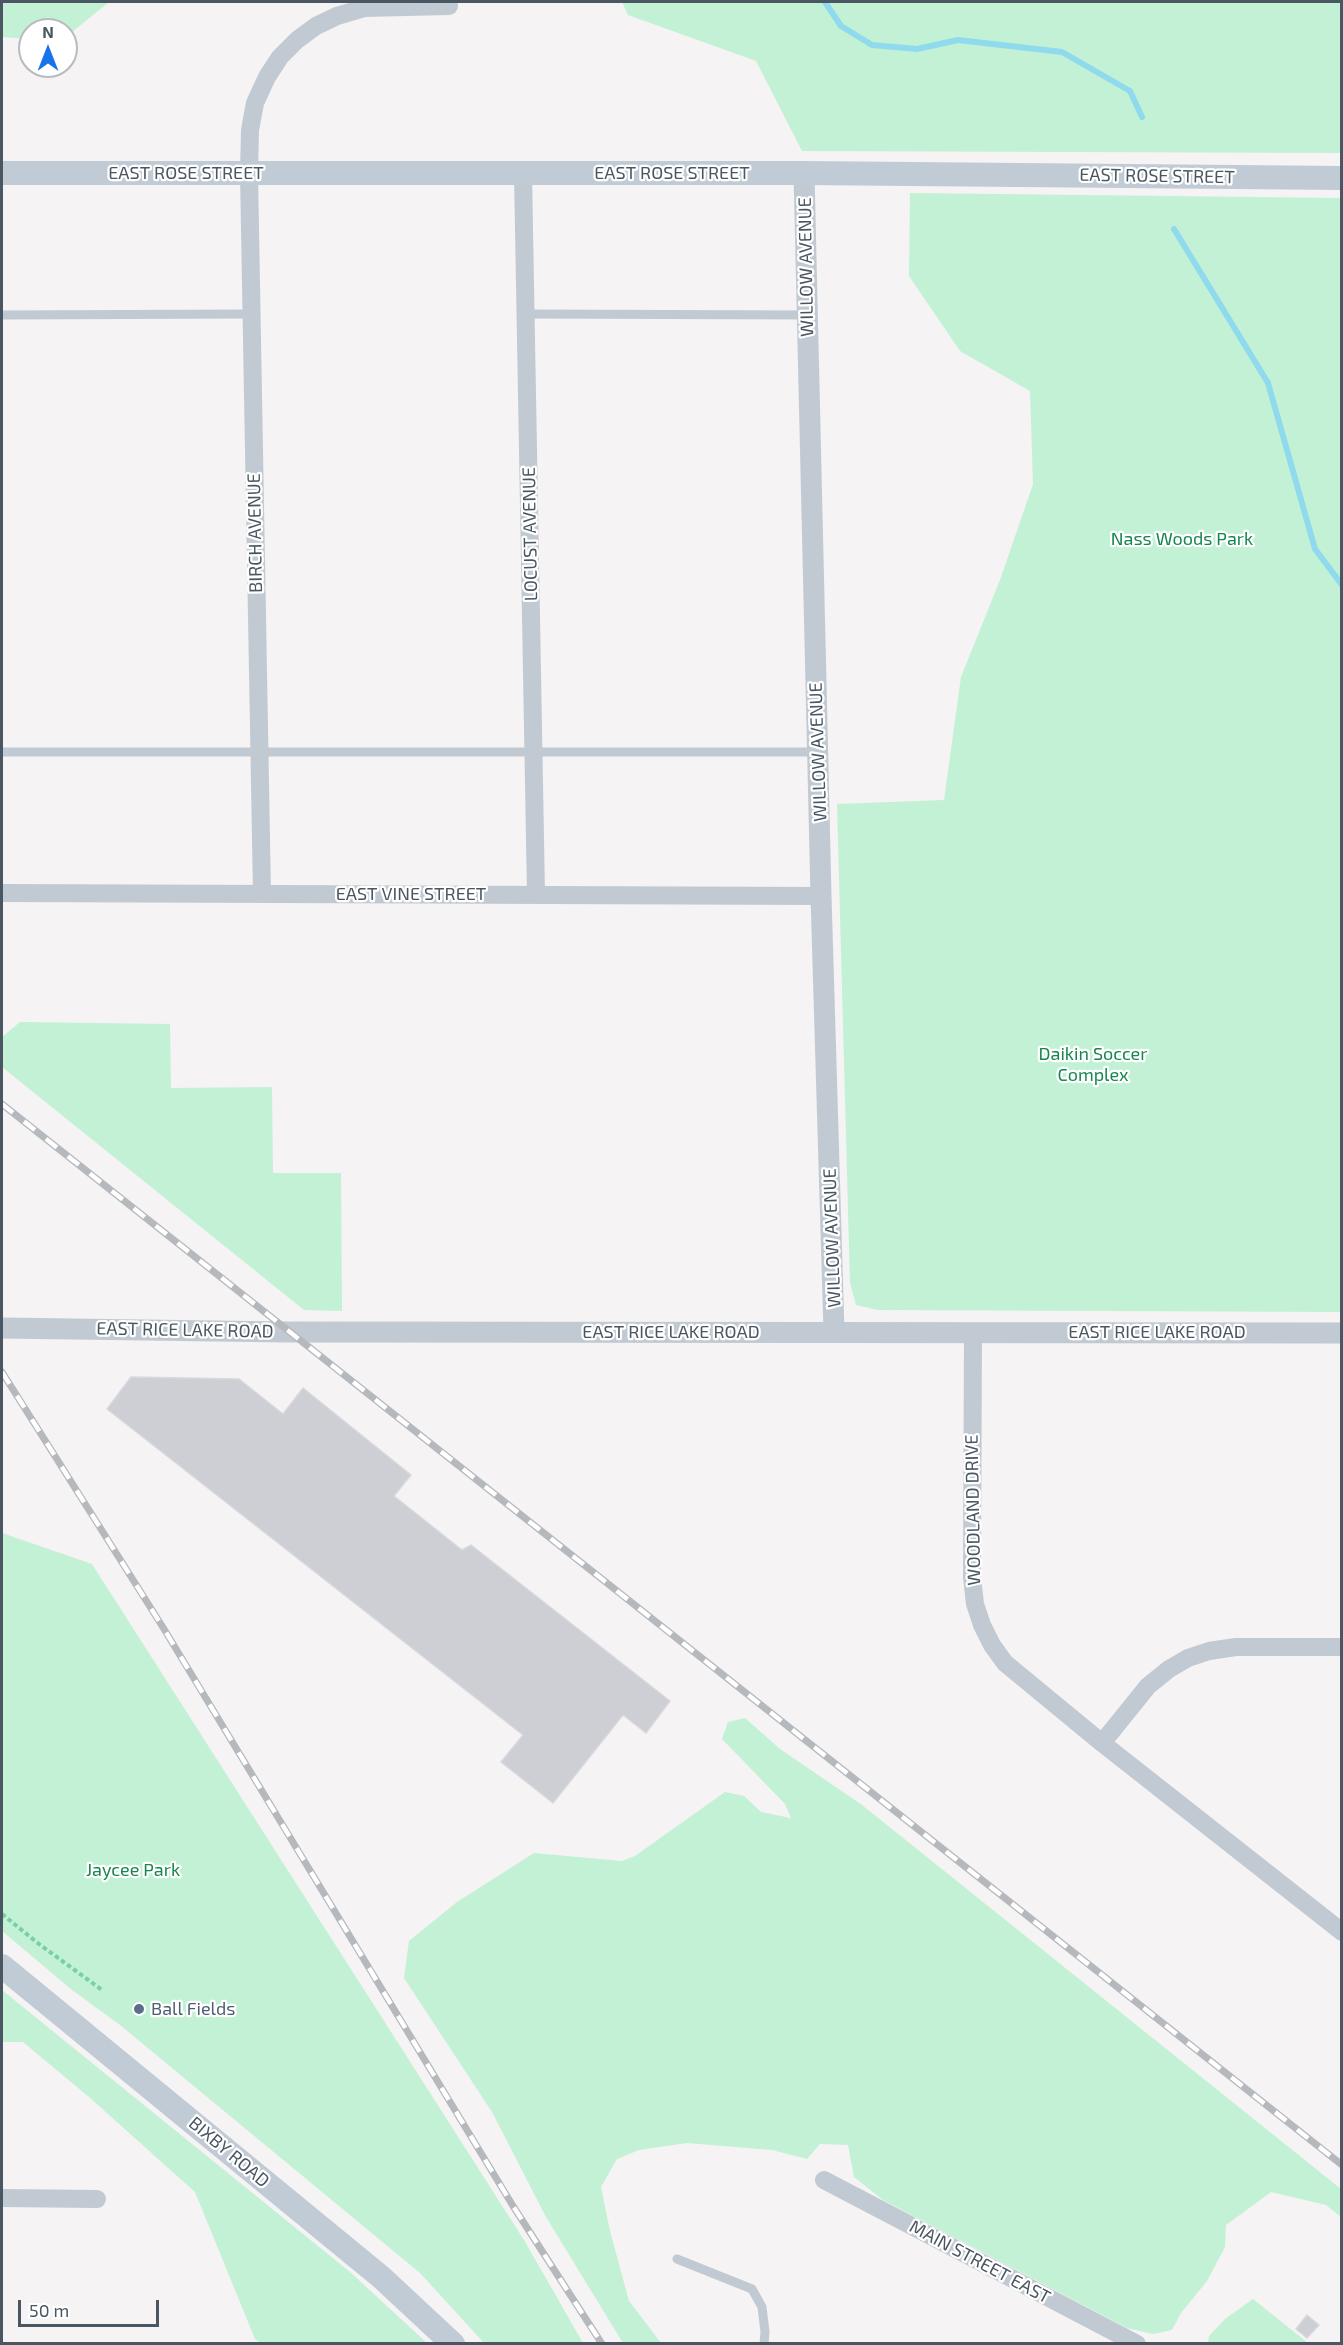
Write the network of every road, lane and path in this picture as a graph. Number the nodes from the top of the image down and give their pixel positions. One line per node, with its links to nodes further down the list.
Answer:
1 (449, 6): 3 (street, BIRCH AVENUE)
2 (2, 173): 3 (main road, EAST ROSE STREET)
3 (249, 173): 4 (main road, EAST ROSE STREET); 7 (street, BIRCH AVENUE)
4 (523, 173): 5 (main road, EAST ROSE STREET); 8 (street, LOCUST AVENUE)
5 (804, 173): 6 (main road, EAST ROSE STREET); 10 (street, WILLOW AVENUE)
6 (1341, 178)
7 (251, 314): 9 (lane); 11 (street, BIRCH AVENUE)
8 (526, 314): 10 (lane); 12 (street, LOCUST AVENUE)
9 (2, 315)
10 (807, 315): 14 (street, WILLOW AVENUE)
11 (259, 750): 12 (lane); 13 (lane); 16 (street, BIRCH AVENUE)
12 (534, 750): 14 (lane); 17 (street, LOCUST AVENUE)
13 (2, 752)
14 (818, 752): 18 (street, WILLOW AVENUE)
15 (2, 893): 16 (street, EAST VINE STREET)
16 (262, 894): 17 (street, EAST VINE STREET)
17 (536, 894): 18 (street, EAST VINE STREET)
18 (821, 896): 20 (street, WILLOW AVENUE)
19 (2, 1328): 20 (street, EAST RICE LAKE ROAD)
20 (834, 1332): 21 (street, EAST RICE LAKE ROAD)
21 (973, 1332): 22 (street, EAST RICE LAKE ROAD); 24 (street, WOODLAND DRIVE)
22 (1341, 1333)
23 (1341, 1647): 24 (street)
24 (1102, 1743): 26 (street, WOODLAND DRIVE)
25 (2, 1914): 28 (path)
26 (1341, 1932)
27 (2, 1966): 33 (main road, BIXBY ROAD)
28 (102, 1989)
29 (824, 2180): 35 (street, MAIN STREET EAST)
30 (2, 2198): 31 (street)
31 (97, 2199)
32 (677, 2259): 34 (lane)
33 (453, 2343)
34 (764, 2343)
35 (1137, 2343)

